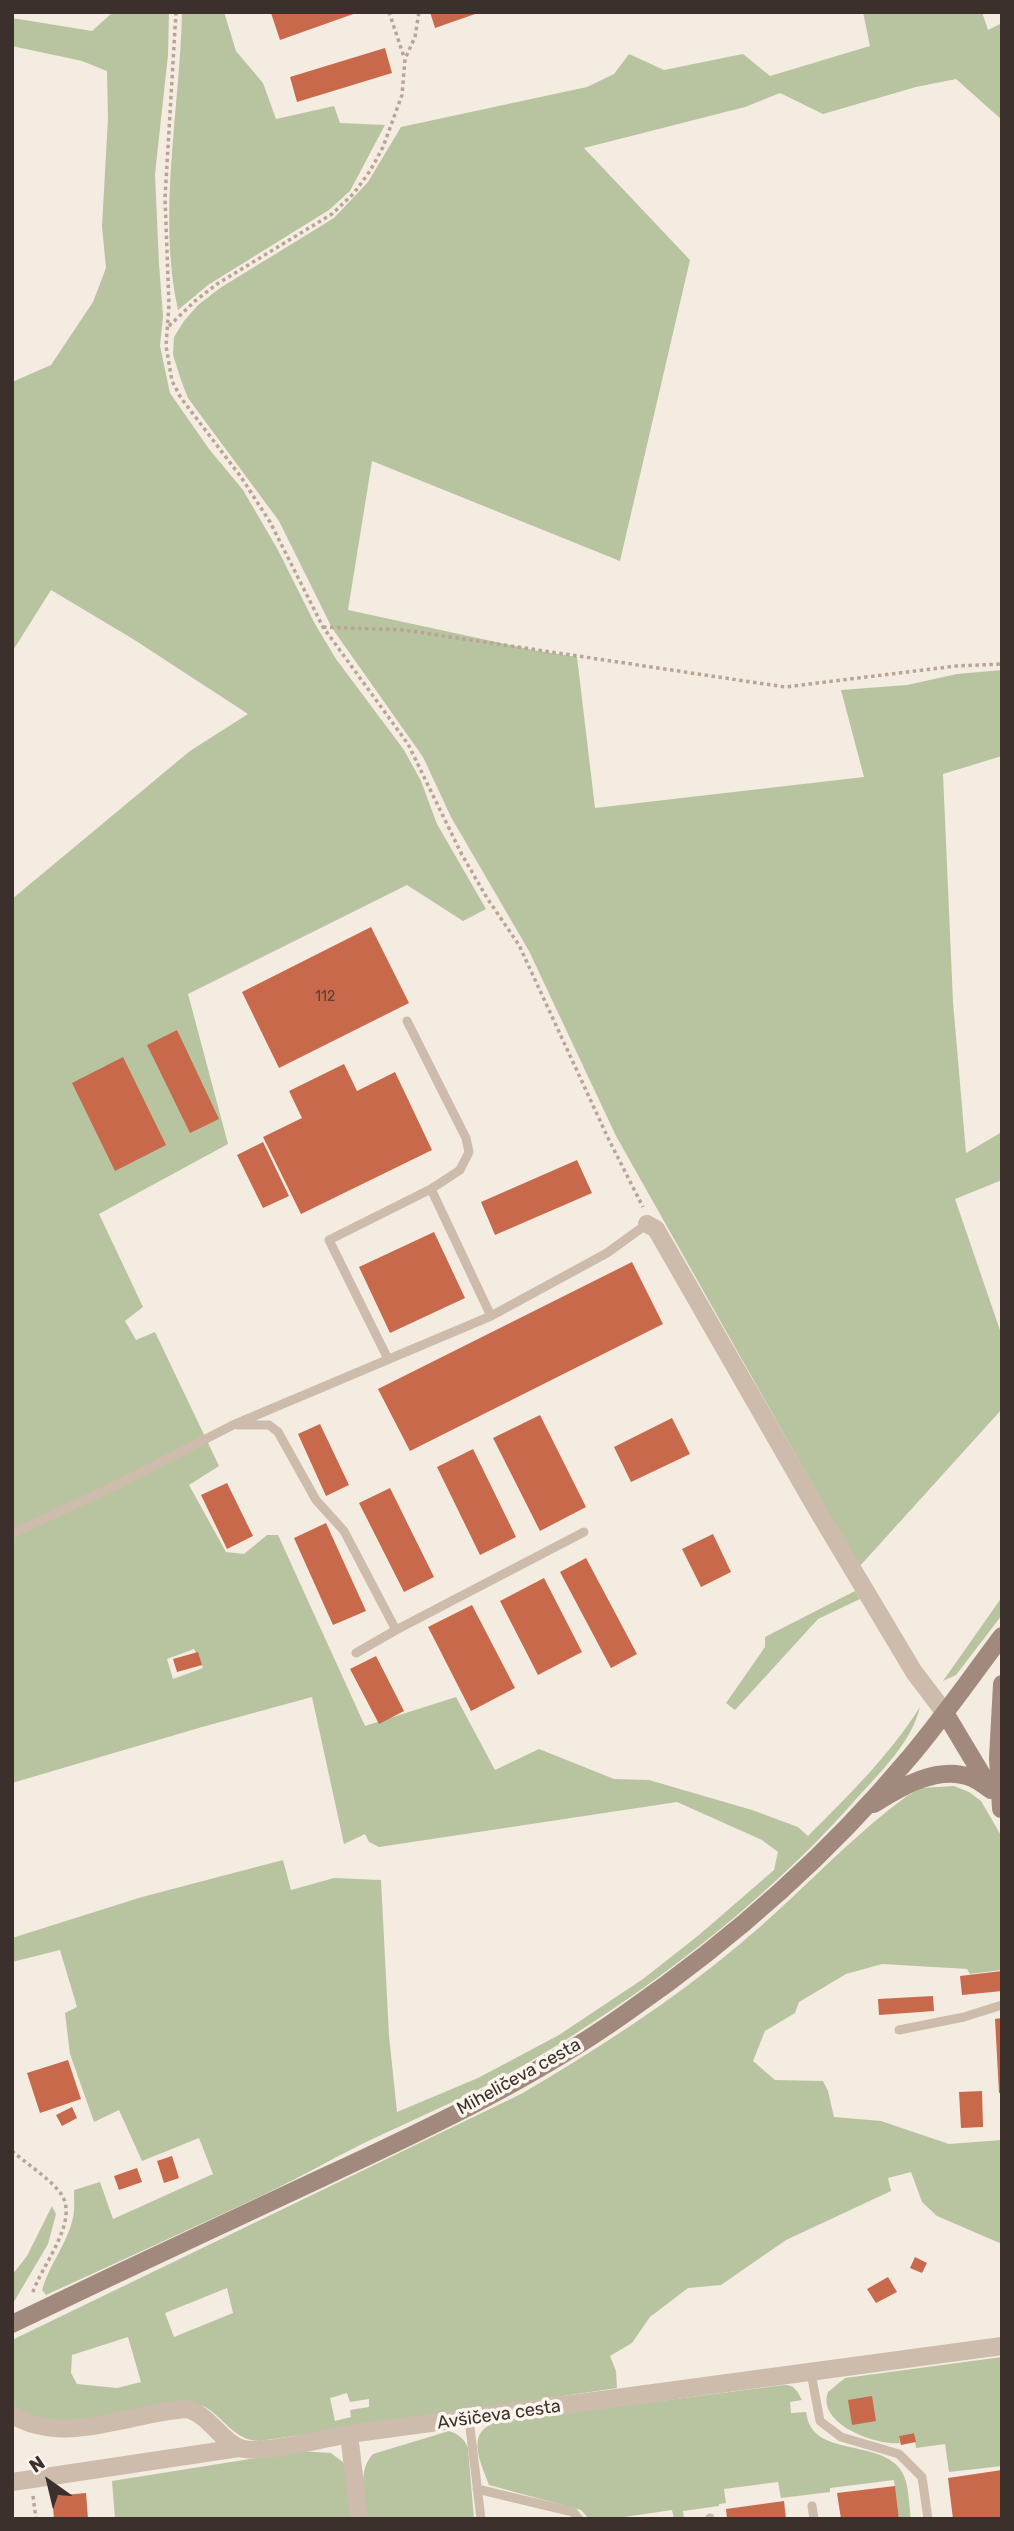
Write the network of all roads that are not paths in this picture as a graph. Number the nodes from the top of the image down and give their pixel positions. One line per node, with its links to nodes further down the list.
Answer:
1 (407, 1021): 2 (lane)
2 (430, 1189): 4 (lane); 5 (lane)
3 (650, 1225): 4 (lane); 13 (street)
4 (491, 1316): 5 (lane)
5 (388, 1359): 6 (lane)
6 (233, 1425): 8 (lane); 9 (lane)
7 (584, 1532): 9 (lane)
8 (12, 1534)
9 (396, 1630): 11 (lane)
10 (1002, 1636): 13 (street, Miheličeva cesta)
11 (356, 1653)
12 (1002, 1684): 15 (street)
13 (945, 1713): 14 (street); 16 (street, Miheličeva cesta)
14 (991, 1790): 15 (street); 16 (street)
15 (1002, 1809)
16 (856, 1815): 19 (street, Miheličeva cesta)
17 (1002, 2005): 18 (lane)
18 (899, 2030)
19 (19, 2320)
20 (1002, 2346): 21 (street, Avšičeva cesta)
21 (811, 2373): 23 (street, Avšičeva cesta); 33 (lane)
22 (12, 2415): 25 (street)
23 (469, 2419): 24 (street, Avšičeva cesta); 27 (lane)
24 (349, 2434): 25 (street, Avšičeva cesta); 29 (street)
25 (239, 2448): 26 (street)
26 (12, 2482)
27 (477, 2489): 30 (lane); 31 (lane)
28 (812, 2506): 32 (lane)
29 (359, 2519)
30 (481, 2519)
31 (579, 2519)
32 (814, 2519)
33 (928, 2519)

